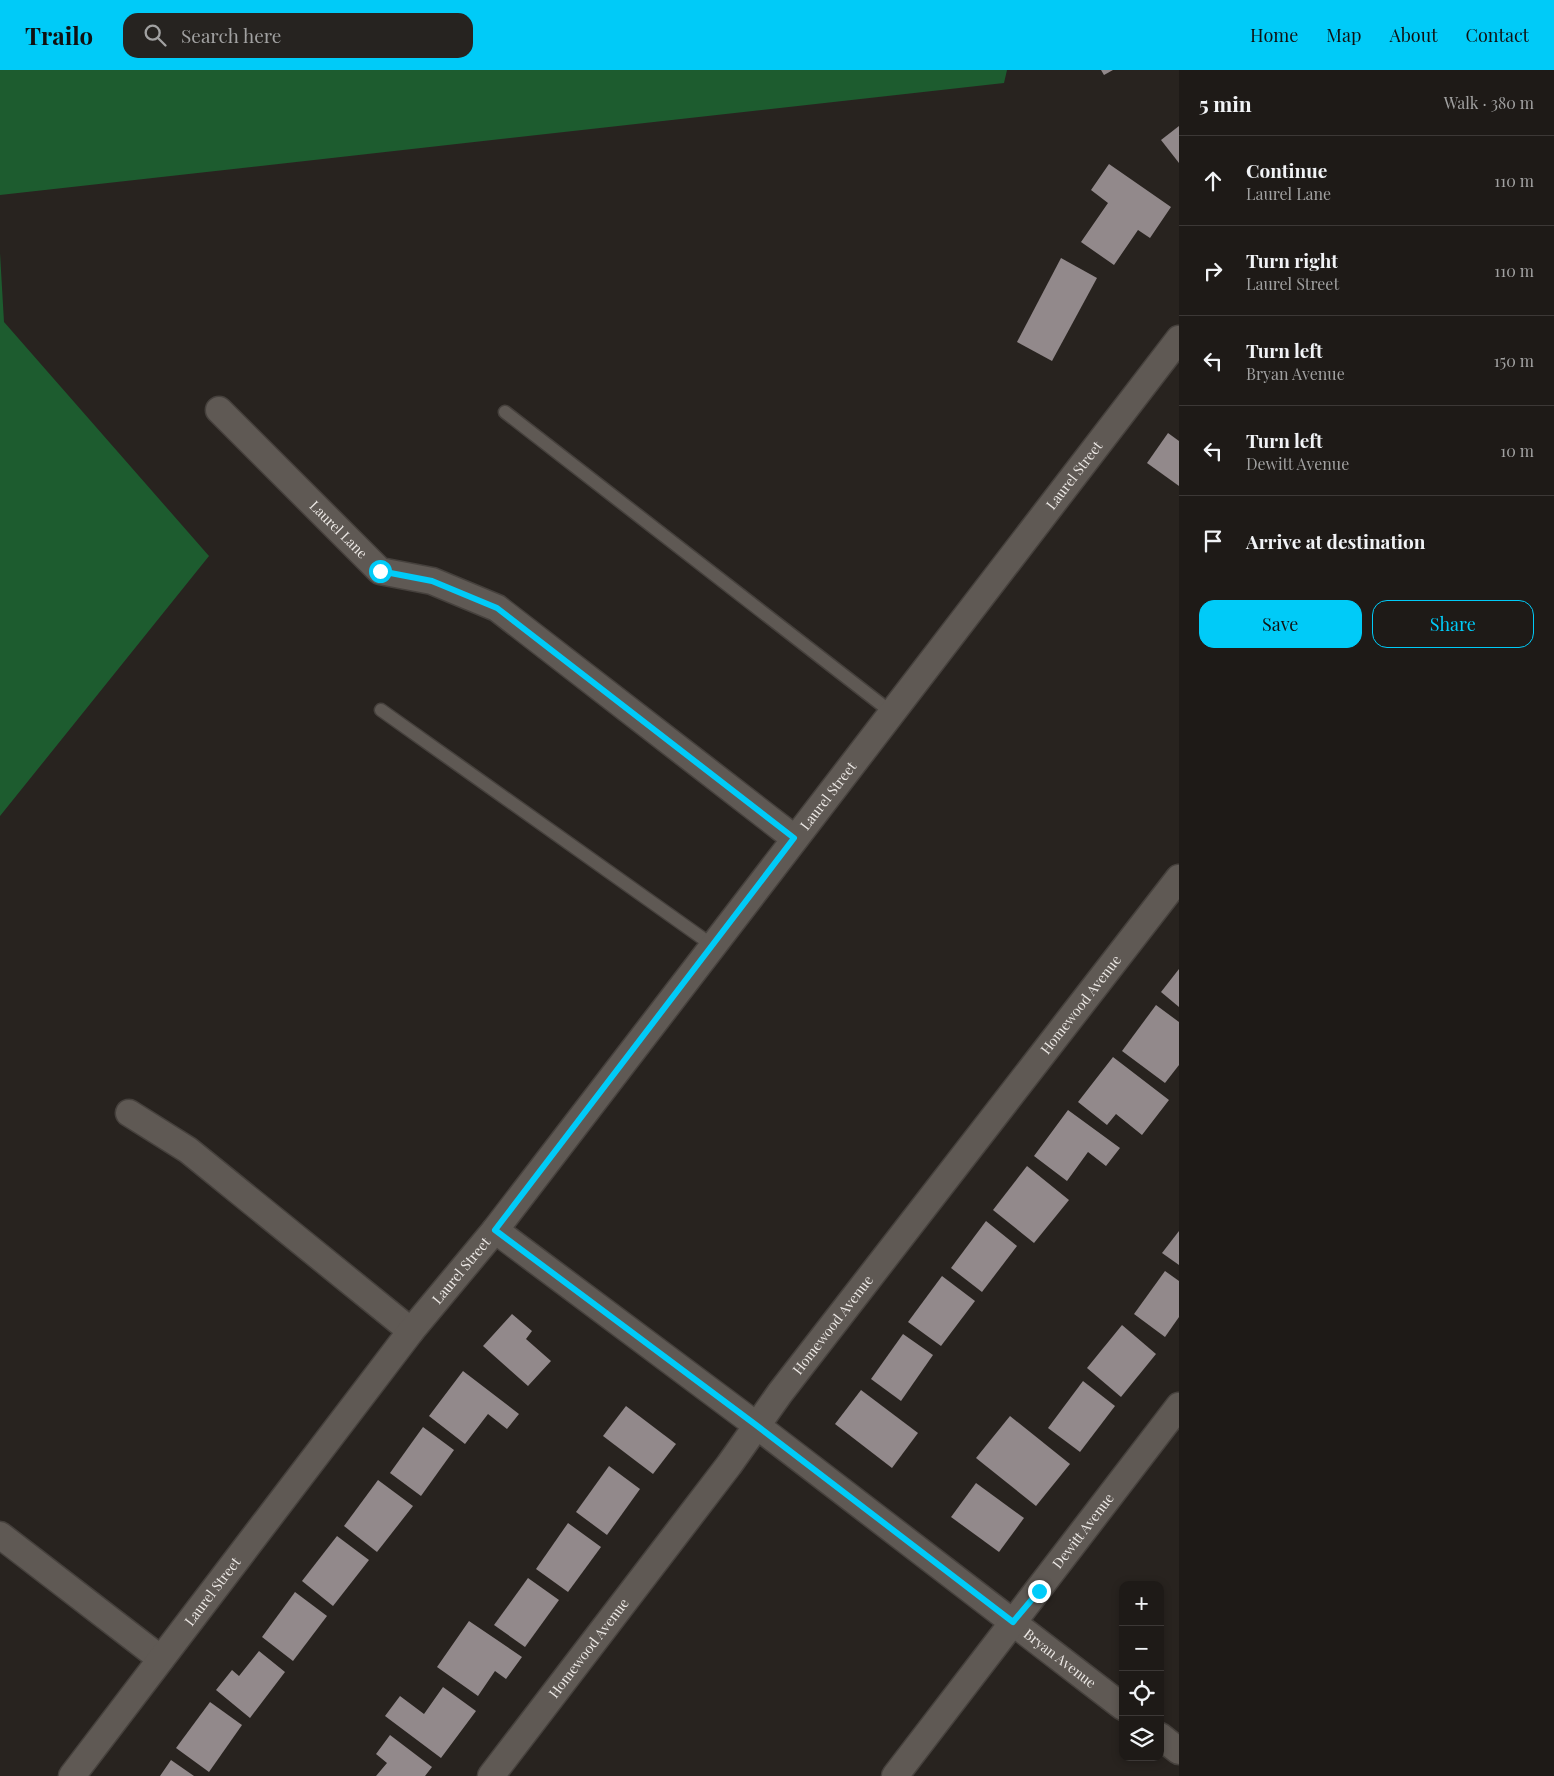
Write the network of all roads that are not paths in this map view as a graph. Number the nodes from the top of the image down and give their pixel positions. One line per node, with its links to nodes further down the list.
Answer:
1 (1179, 339): 5 (street, Laurel Street)
2 (219, 410): 6 (street, Laurel Lane)
3 (505, 412): 5 (lane)
4 (382, 710): 8 (lane)
5 (891, 712): 6 (street, Laurel Street)
6 (794, 838): 8 (street, Laurel Street)
7 (1179, 878): 13 (street, Homewood Avenue)
8 (712, 945): 10 (street, Laurel Street)
9 (129, 1113): 11 (street)
10 (495, 1230): 11 (street, Laurel Street); 13 (street, Bryan Avenue)
11 (411, 1332): 16 (street, Laurel Street)
12 (1179, 1406): 15 (street, Dewitt Avenue)
13 (756, 1425): 15 (street, Bryan Avenue); 21 (street, Homewood Avenue)
14 (0, 1535): 16 (street)
15 (1013, 1622): 17 (street, Bryan Avenue); 22 (street, Dewitt Avenue)
16 (161, 1659): 20 (street, Laurel Street)
17 (1119, 1704)
18 (1164, 1739): 19 (street)
19 (1179, 1751)
20 (72, 1776)
21 (491, 1776)
22 (896, 1776)

